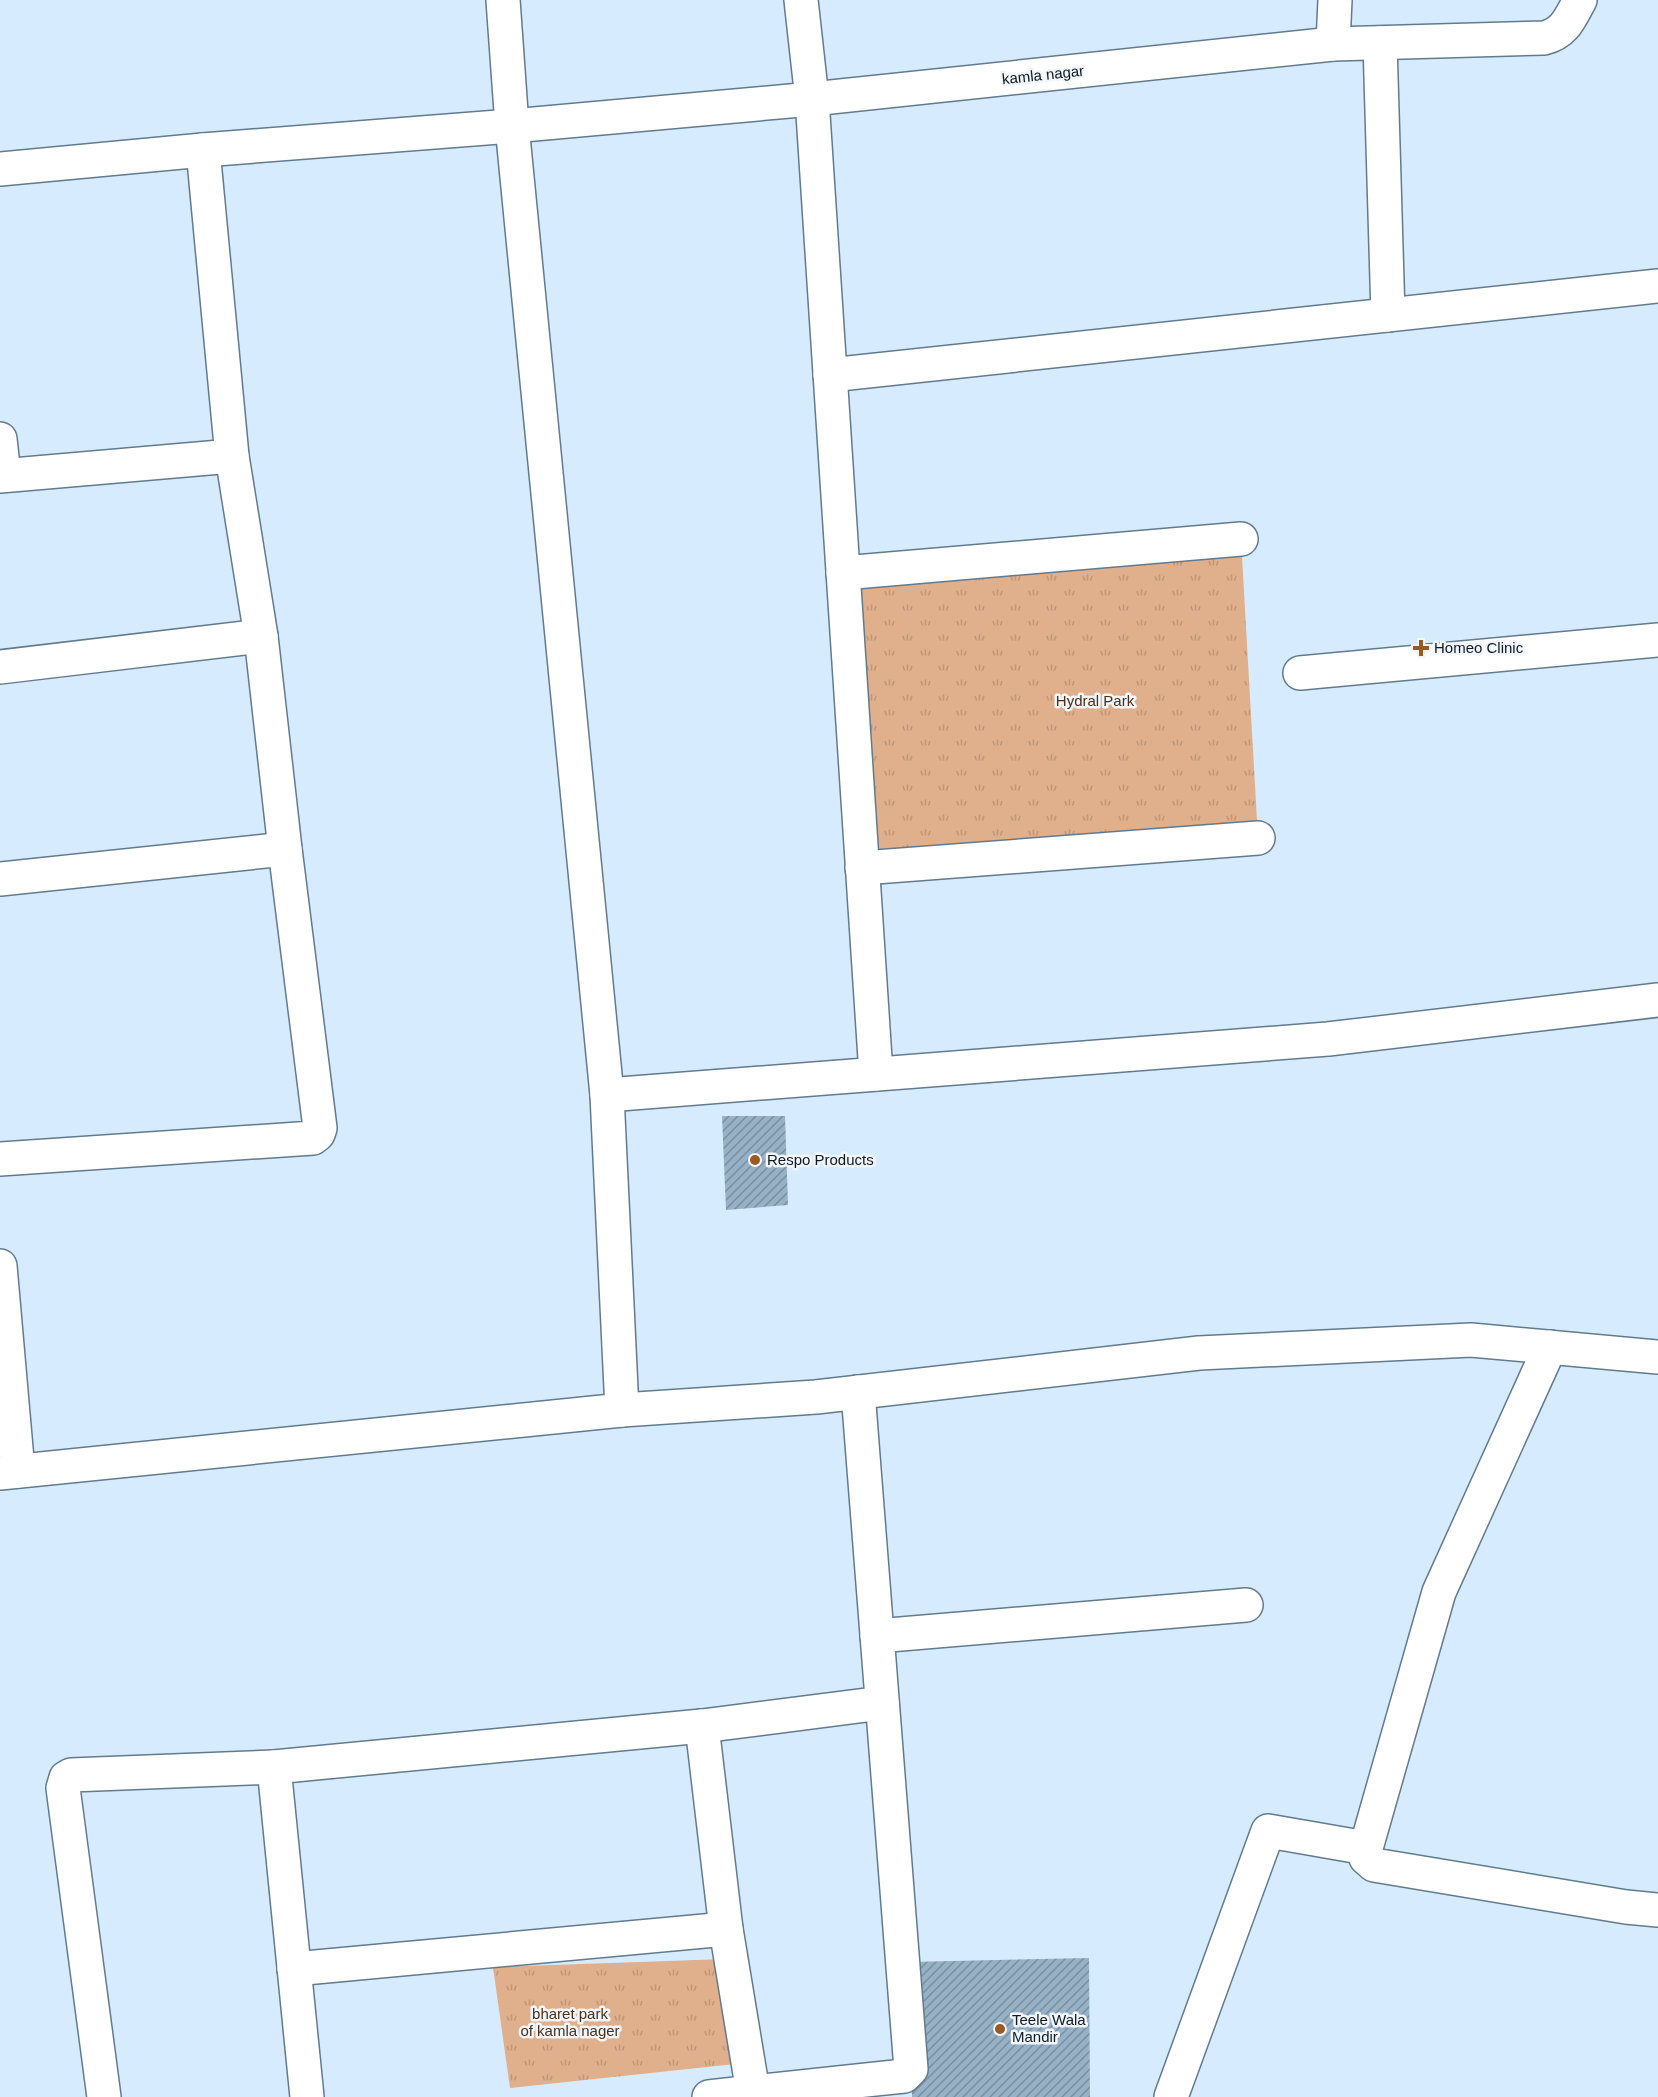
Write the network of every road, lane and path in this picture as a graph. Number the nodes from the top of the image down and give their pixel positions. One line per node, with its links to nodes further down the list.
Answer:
1 (503, 0): 8 (street)
2 (801, 0): 7 (street)
3 (1335, 0): 6 (street)
4 (1574, 11): 5 (street, kamla nagar)
5 (1380, 43): 6 (street, kamla nagar); 12 (street)
6 (1334, 44): 7 (street, kamla nagar)
7 (812, 99): 8 (street, kamla nagar); 13 (street)
8 (512, 126): 9 (street, kamla nagar); 29 (street)
9 (203, 150): 10 (street, kamla nagar); 15 (street)
10 (0, 169)
11 (1658, 286): 12 (street)
12 (1388, 315): 13 (street)
13 (830, 375): 18 (street)
14 (0, 439): 16 (street)
15 (232, 456): 16 (street); 19 (street)
16 (2, 476)
17 (1241, 540): 18 (street)
18 (843, 573): 25 (street)
19 (261, 636): 21 (street); 24 (street)
20 (1658, 640): 22 (street)
21 (0, 667)
22 (1300, 674)
23 (1258, 838): 25 (street)
24 (285, 849): 26 (street); 30 (street)
25 (862, 868): 28 (street)
26 (0, 879)
27 (1658, 1000): 28 (street)
28 (876, 1074): 29 (street)
29 (607, 1095): 35 (street)
30 (0, 1159)
31 (0, 1266): 36 (street)
32 (1550, 1347): 33 (street); 34 (street); 42 (street)
33 (1658, 1357)
34 (858, 1392): 35 (street); 38 (street)
35 (622, 1410): 36 (street)
36 (9, 1472)
37 (1246, 1605): 38 (street)
38 (877, 1636): 39 (street)
39 (882, 1703): 40 (street); 46 (street)
40 (702, 1726): 41 (street); 44 (street)
41 (274, 1767): 45 (street); 47 (street)
42 (1366, 1848): 43 (street); 50 (street)
43 (1658, 1910)
44 (726, 1929): 45 (street); 46 (street)
45 (294, 1970): 48 (street)
46 (754, 2095): 49 (street)
47 (104, 2097)
48 (307, 2097)
49 (709, 2097)
50 (1171, 2097)

